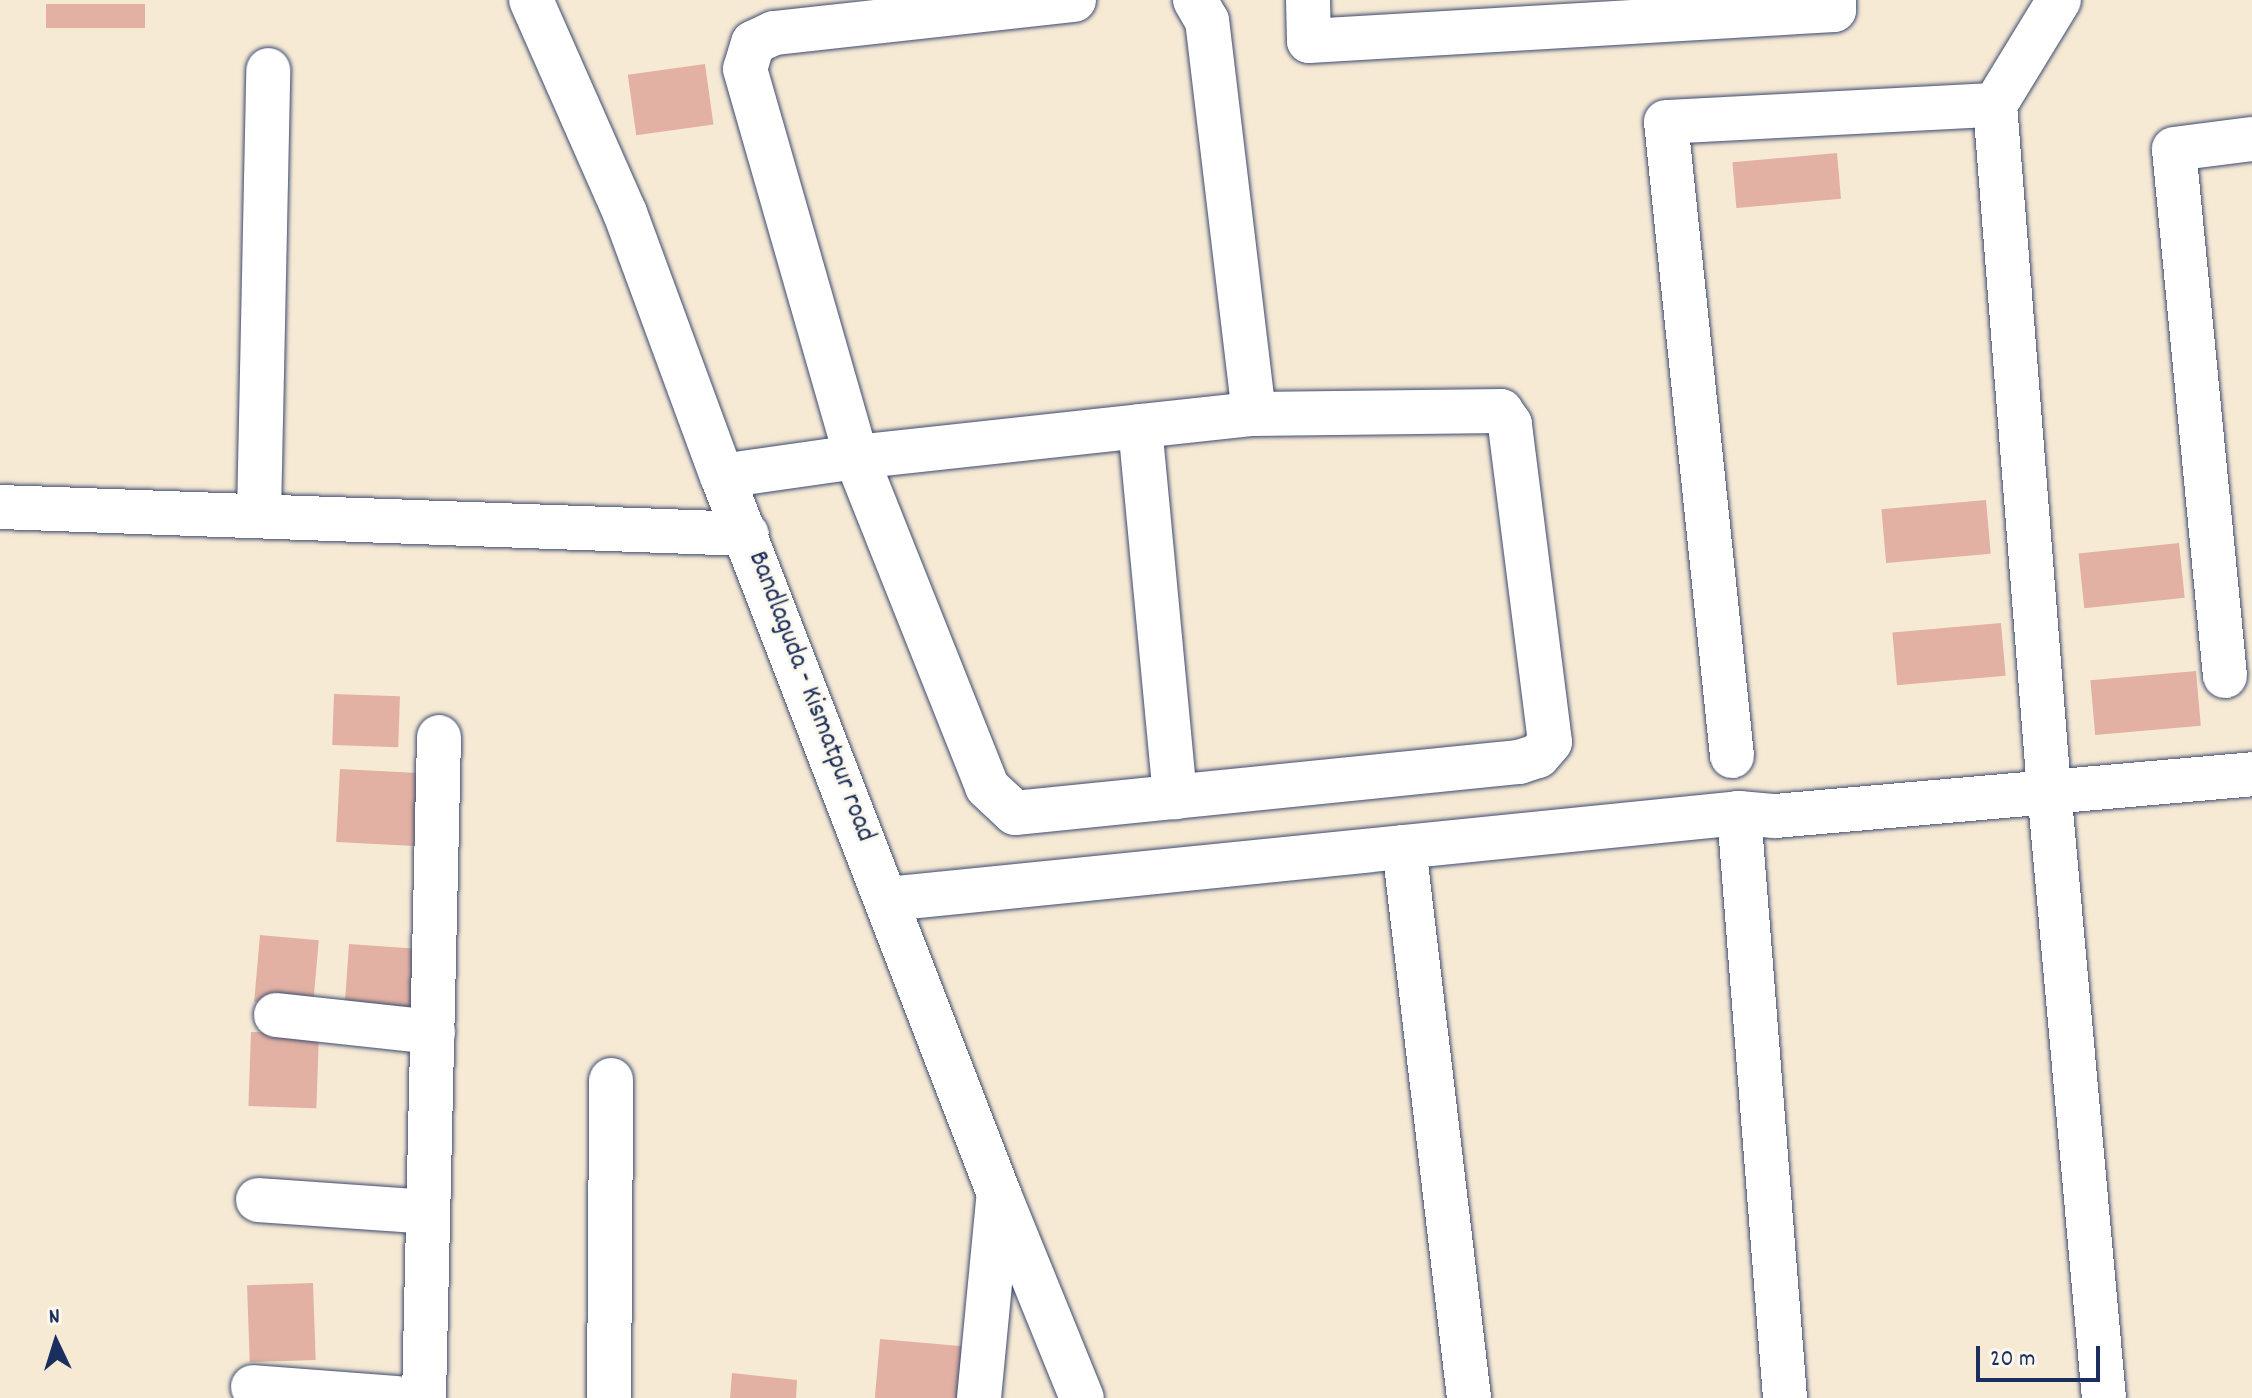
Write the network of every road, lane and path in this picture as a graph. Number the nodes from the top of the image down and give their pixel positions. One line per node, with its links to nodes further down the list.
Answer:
1 (531, 0): 14 (street, Bandlaguda - Kismatpur road)
2 (1074, 0): 13 (street)
3 (1195, 0): 11 (street)
4 (1308, 0): 7 (street)
5 (1834, 0): 7 (street)
6 (2059, 0): 9 (street)
7 (1576, 13)
8 (268, 70): 16 (street)
9 (1995, 105): 20 (street); 22 (street)
10 (2252, 139): 18 (street)
11 (1254, 414): 12 (street); 23 (street)
12 (1140, 426): 13 (street); 23 (street)
13 (856, 457): 14 (street); 23 (street)
14 (722, 476): 17 (street, Bandlaguda - Kismatpur road)
15 (0, 507): 16 (street)
16 (259, 515): 17 (street)
17 (747, 534): 26 (street, Bandlaguda - Kismatpur road)
18 (2225, 676)
19 (439, 737): 28 (street)
20 (1732, 756)
21 (2252, 774): 22 (street)
22 (2049, 789): 24 (street); 41 (street)
23 (1175, 797)
24 (1739, 813): 25 (street); 40 (street)
25 (1404, 847): 26 (street); 39 (street)
26 (888, 899): 30 (street, Bandlaguda - Kismatpur road)
27 (276, 1015): 28 (street)
28 (433, 1032): 32 (street)
29 (611, 1080): 36 (street)
30 (999, 1194): 37 (street); 38 (street, Bandlaguda - Kismatpur road)
31 (258, 1200): 32 (street)
32 (428, 1212): 35 (street)
33 (253, 1387): 34 (street)
34 (397, 1398)
35 (424, 1398)
36 (609, 1398)
37 (979, 1398)
38 (1082, 1398)
39 (1469, 1398)
40 (1785, 1398)
41 (2104, 1398)

